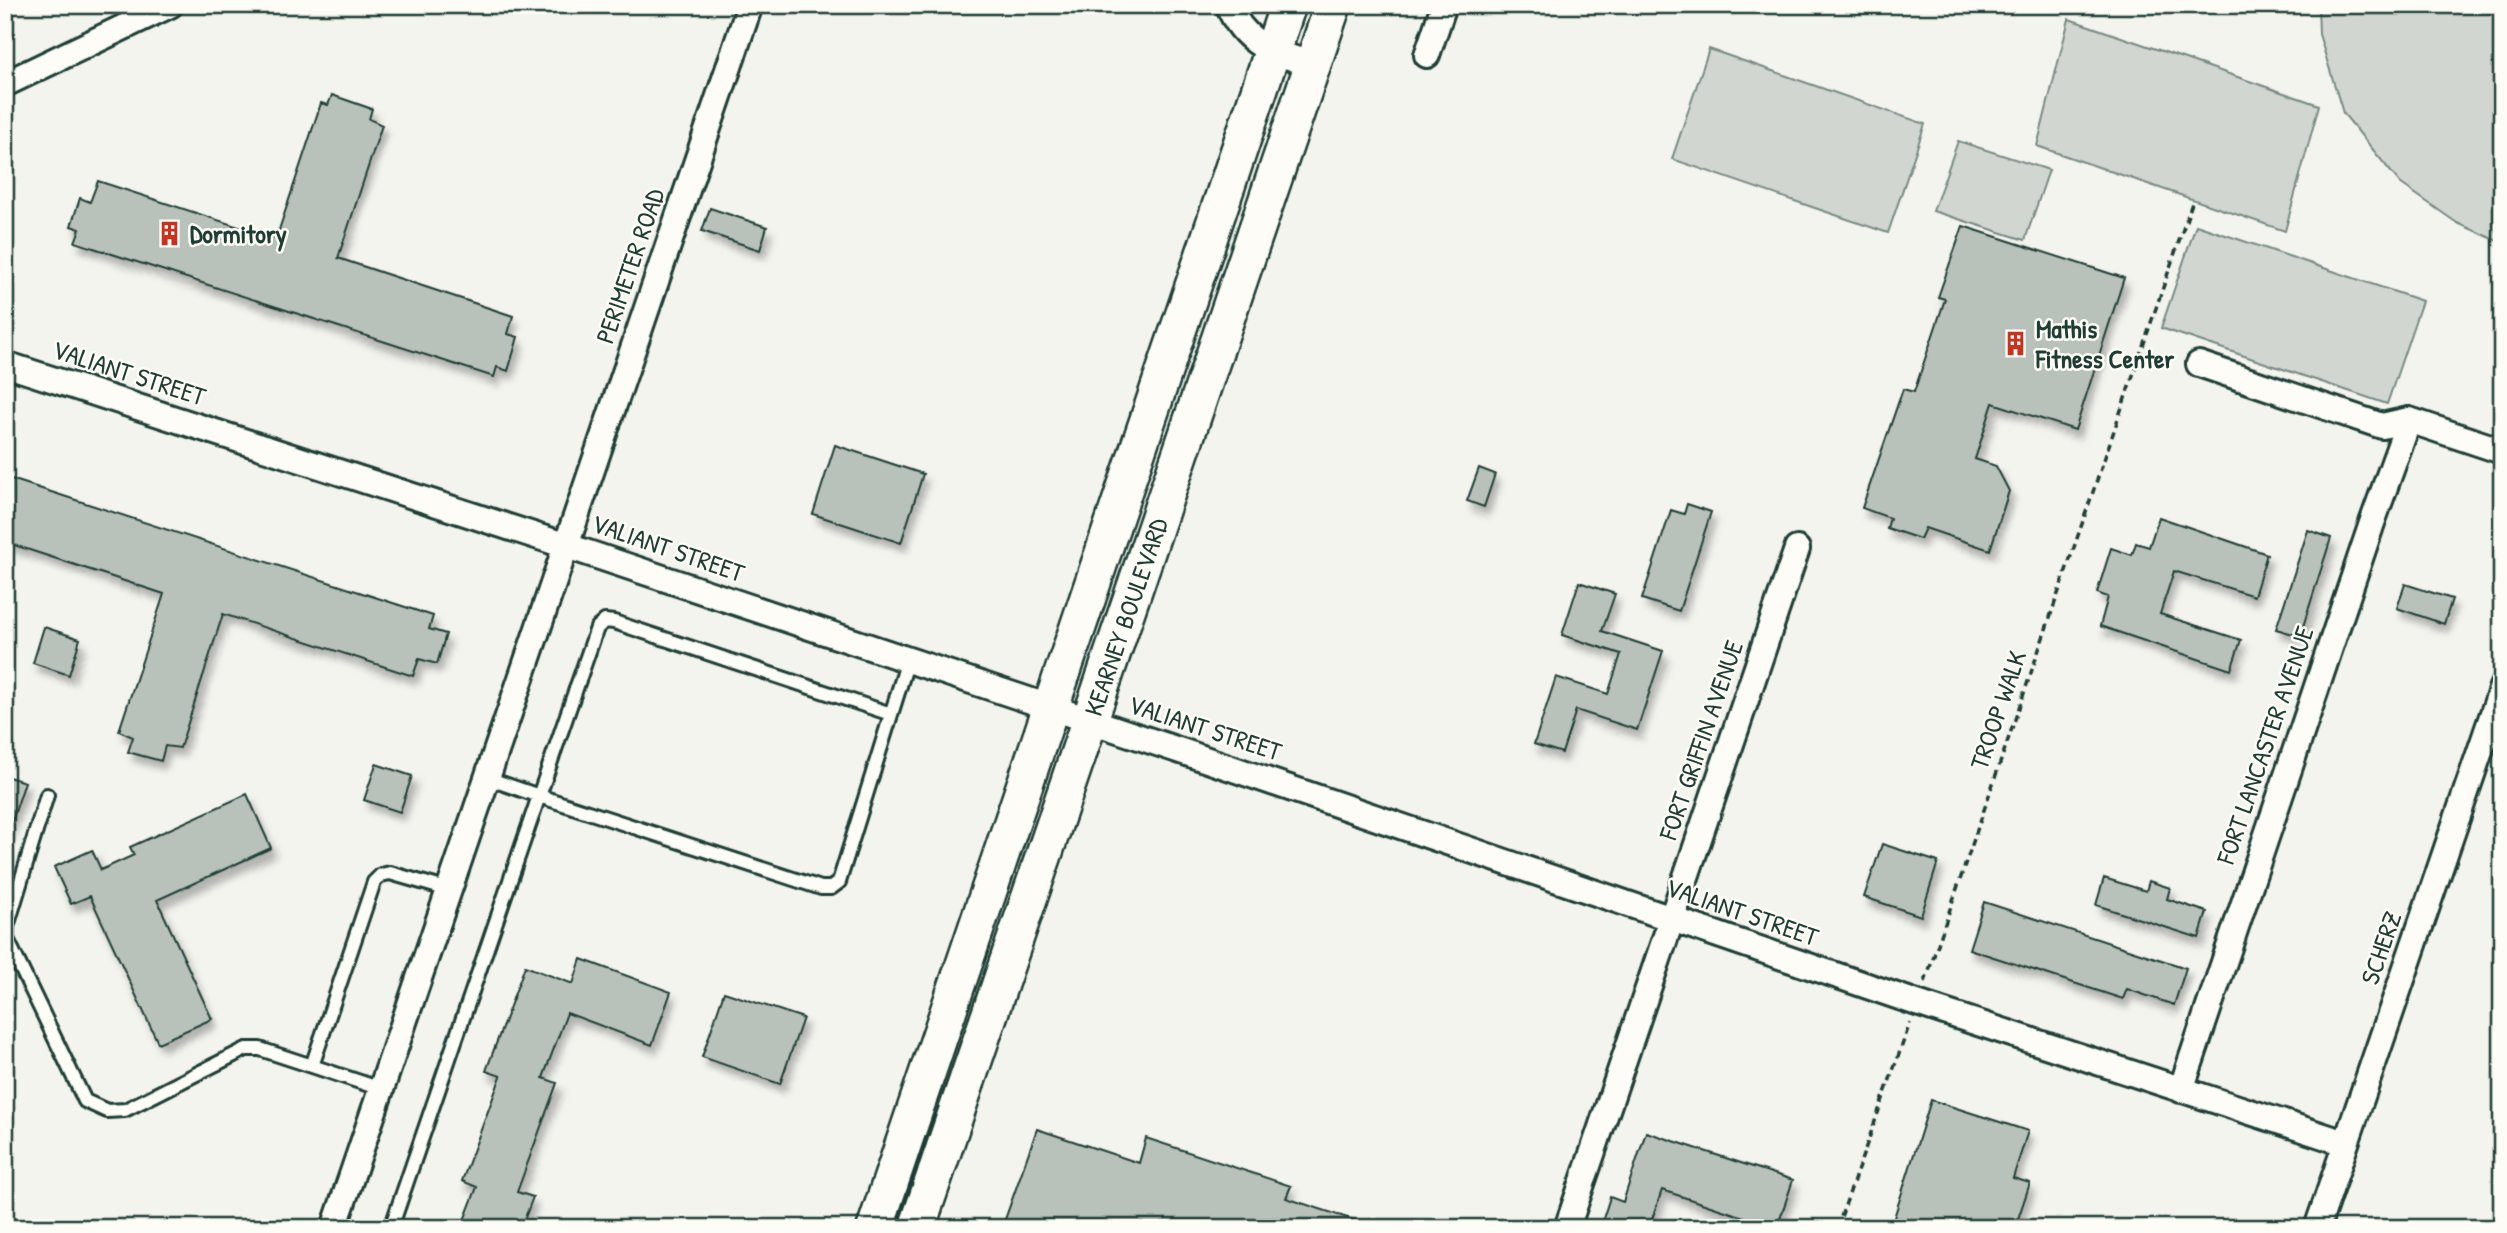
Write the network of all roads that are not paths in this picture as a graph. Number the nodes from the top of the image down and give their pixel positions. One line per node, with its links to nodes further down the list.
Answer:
1 (170, 5): 10 (street)
2 (750, 5): 15 (street, PERIMETER ROAD)
3 (1228, 5): 7 (street)
4 (1288, 5): 7 (street, KEARNEY BOULEVARD)
5 (1333, 5): 9 (street, KEARNEY BOULEVARD)
6 (1444, 5): 8 (street)
7 (1273, 51): 9 (street); 19 (street, KEARNEY BOULEVARD)
8 (1427, 55)
9 (1313, 65): 21 (street, KEARNEY BOULEVARD)
10 (5, 84)
11 (2199, 363): 13 (street)
12 (5, 364): 15 (street, VALIANT STREET)
13 (2409, 420): 14 (street); 30 (street, FORT LANCASTER AVENUE)
14 (2502, 451)
15 (567, 546): 17 (street, VALIANT STREET); 23 (street, PERIMETER ROAD)
16 (1797, 549): 27 (street, FORT GRIFFIN AVENUE)
17 (908, 660): 19 (street, VALIANT STREET); 20 (lane)
18 (2502, 687): 22 (street, SCHERZ)
19 (1052, 709): 21 (street, VALIANT STREET); 34 (street, KEARNEY BOULEVARD)
20 (891, 715): 25 (lane); 25 (lane)
21 (1090, 722): 27 (street, VALIANT STREET); 35 (street, KEARNEY BOULEVARD)
22 (2495, 728): 31 (street, SCHERZ)
23 (487, 778): 25 (lane); 26 (street, PERIMETER ROAD)
24 (47, 794): 28 (lane)
25 (539, 796): 33 (lane)
26 (449, 890): 28 (lane); 29 (street, PERIMETER ROAD)
27 (1672, 920): 30 (street, VALIANT STREET); 36 (street, FORT GRIFFIN AVENUE)
28 (312, 1066): 29 (lane)
29 (381, 1089): 32 (street, PERIMETER ROAD)
30 (2180, 1090): 31 (street, VALIANT STREET)
31 (2345, 1143): 37 (street, SCHERZ)
32 (334, 1228)
33 (391, 1228)
34 (875, 1228)
35 (917, 1228)
36 (1567, 1228)
37 (2317, 1228)

